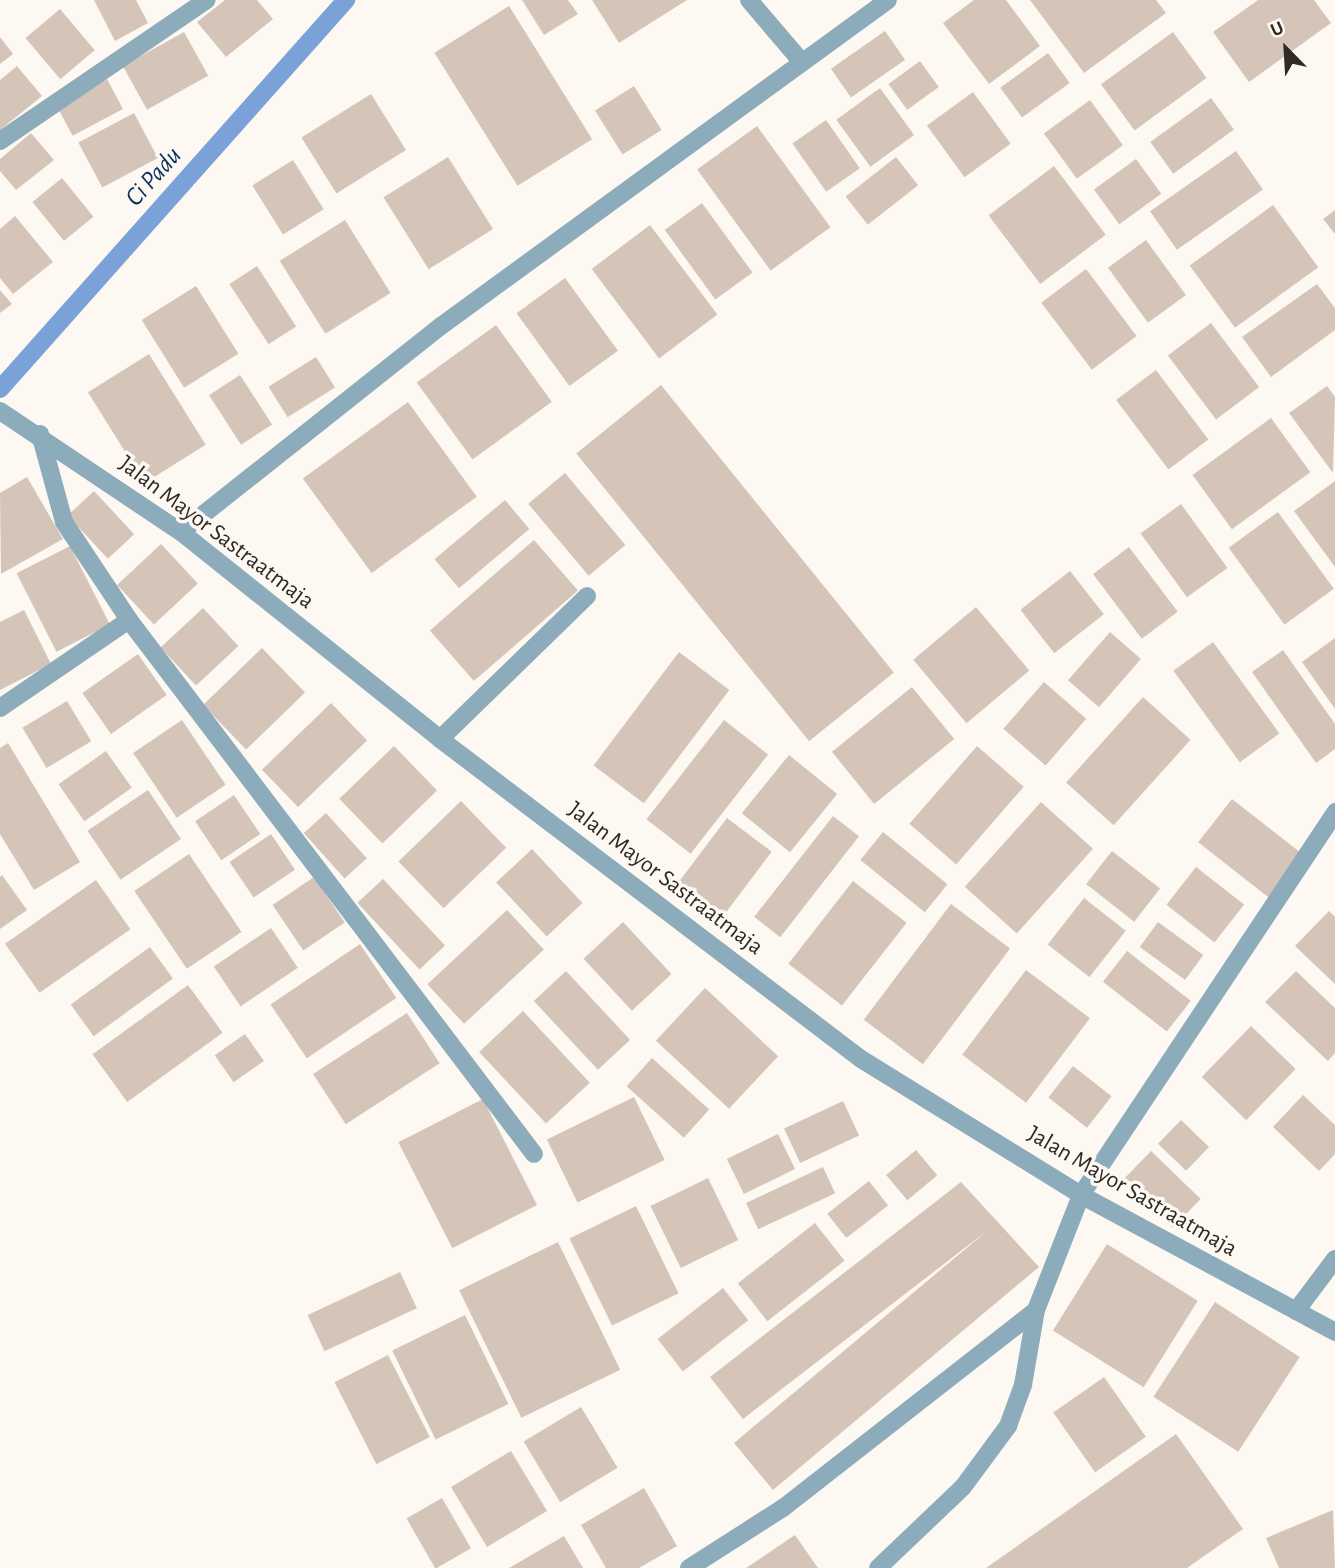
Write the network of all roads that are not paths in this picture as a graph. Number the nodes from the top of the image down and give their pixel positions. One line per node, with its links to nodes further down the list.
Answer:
1 (207, 0): 5 (street)
2 (749, 0): 4 (street)
3 (888, 0): 4 (street)
4 (801, 61): 8 (street)
5 (0, 141)
6 (0, 411): 7 (street, Jalan Mayor Sastraatmaja)
7 (39, 433): 8 (street, Jalan Mayor Sastraatmaja); 10 (street)
8 (181, 532): 12 (street, Jalan Mayor Sastraatmaja)
9 (587, 596): 12 (street)
10 (129, 620): 11 (street); 14 (street)
11 (0, 708)
12 (440, 739): 15 (street, Jalan Mayor Sastraatmaja)
13 (1335, 812): 15 (street)
14 (534, 1154)
15 (1081, 1195): 17 (street); 18 (street, Jalan Mayor Sastraatmaja)
16 (1335, 1259): 18 (street)
17 (1036, 1310): 20 (street); 21 (street)
18 (1296, 1311): 19 (street, Jalan Mayor Sastraatmaja)
19 (1335, 1332)
20 (689, 1568)
21 (878, 1568)

